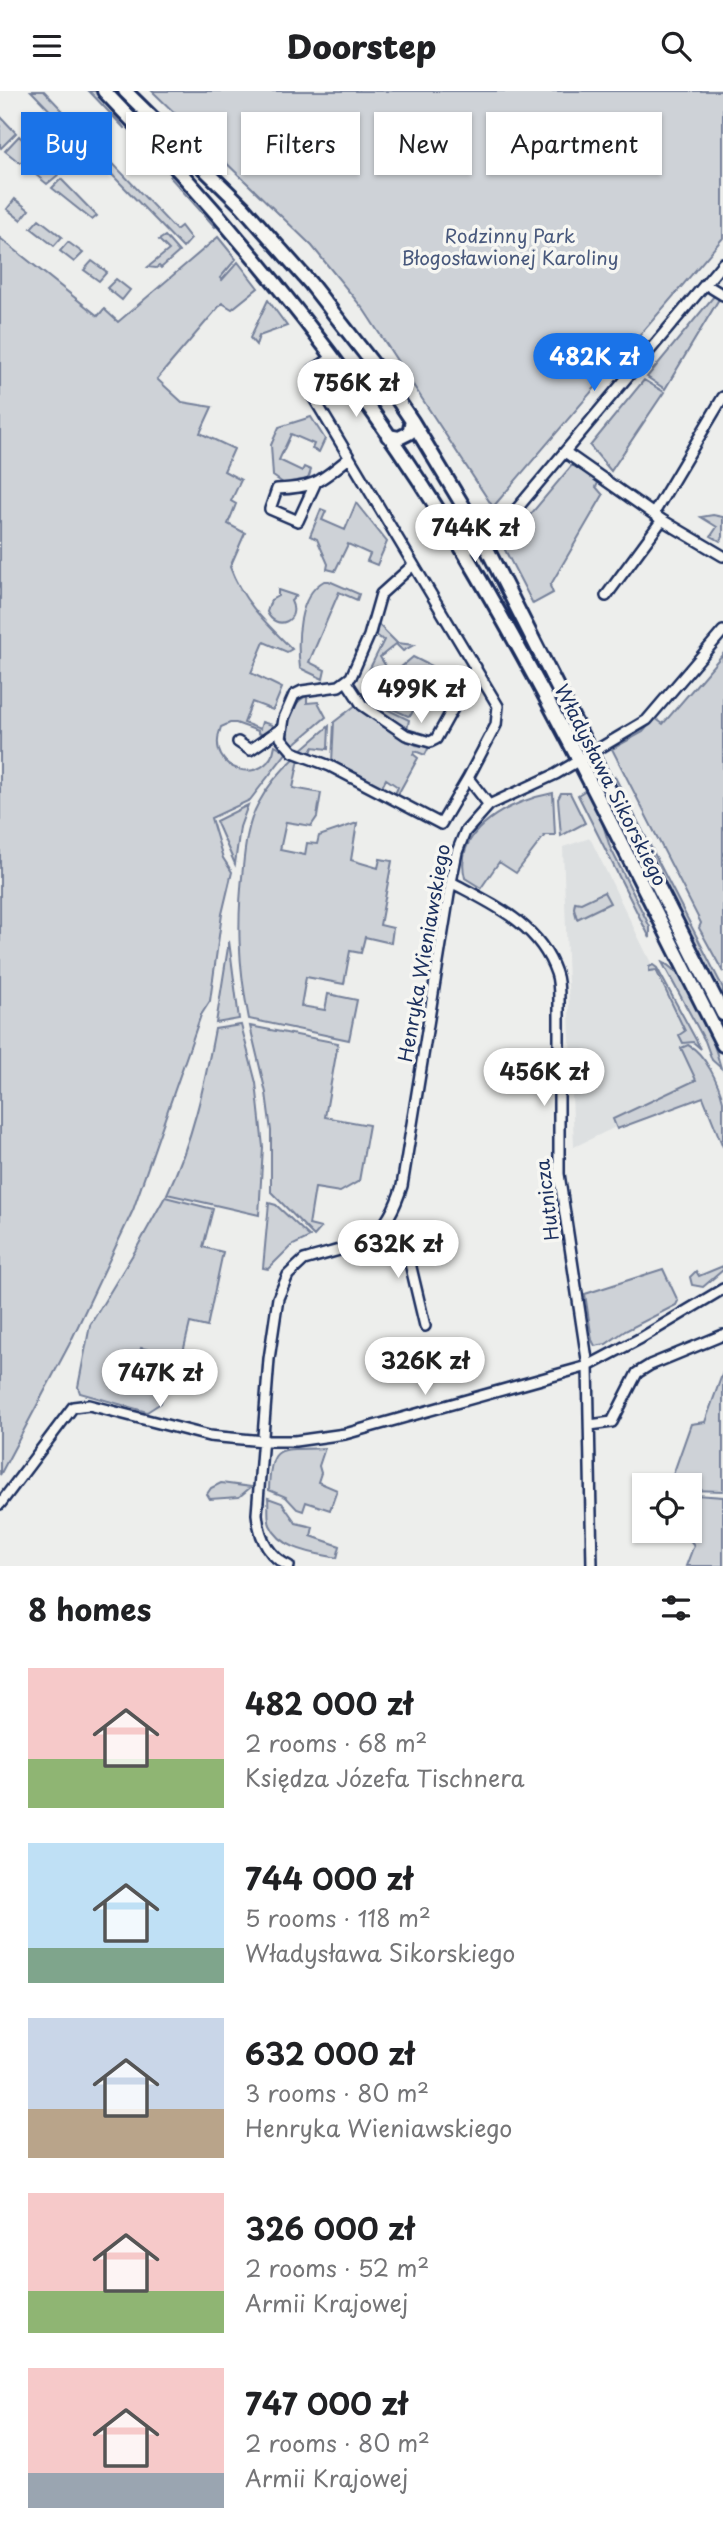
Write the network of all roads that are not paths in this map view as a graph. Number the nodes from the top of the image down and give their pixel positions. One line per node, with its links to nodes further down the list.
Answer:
1 (125, 91): 8 (street, Władysława Sikorskiego)
2 (109, 92): 6 (street, Władysława Sikorskiego)
3 (723, 263): 4 (street)
4 (705, 284): 5 (street); 10 (street)
5 (723, 295)
6 (332, 357): 9 (street, Władysława Sikorskiego); 11 (street)
7 (723, 397): 15 (street)
8 (412, 421): 9 (street); 12 (street, Władysława Sikorskiego)
9 (388, 436): 13 (street, Władysława Sikorskiego)
10 (565, 452): 15 (street); 17 (street)
11 (349, 458): 14 (street); 20 (street)
12 (439, 465): 13 (street); 17 (street, Władysława Sikorskiego)
13 (418, 480): 18 (street, Władysława Sikorskiego)
14 (316, 484): 14 (street)
15 (654, 513): 16 (street)
16 (662, 520): 19 (street); 21 (street)
17 (484, 543): 18 (street); 27 (street, Władysława Sikorskiego)
18 (460, 545): 27 (street, Władysława Sikorskiego)
19 (723, 556)
20 (412, 566): 23 (street); 24 (street)
21 (606, 596)
22 (723, 631): 27 (street, Henryka Wieniawskiego)
23 (476, 667): 24 (street); 28 (street)
24 (347, 682): 25 (street)
25 (282, 728): 26 (street); 28 (street)
26 (238, 742)
27 (584, 756): 29 (street, Henryka Wieniawskiego); 31 (street, Władysława Sikorskiego); 32 (street, Władysława Sikorskiego)
28 (468, 778): 29 (street)
29 (489, 805): 30 (street, Henryka Wieniawskiego)
30 (451, 883): 33 (street, Henryka Wieniawskiego); 37 (street, Hutnicza)
31 (723, 1014)
32 (723, 1045)
33 (385, 1226): 35 (street); 39 (street)
34 (723, 1287): 37 (street)
35 (425, 1326)
36 (723, 1335): 38 (street)
37 (589, 1366): 38 (street, Hutnicza); 39 (street)
38 (590, 1425): 42 (street, Hutnicza)
39 (264, 1441): 40 (street); 41 (street)
40 (0, 1504)
41 (289, 1566)
42 (592, 1566)

